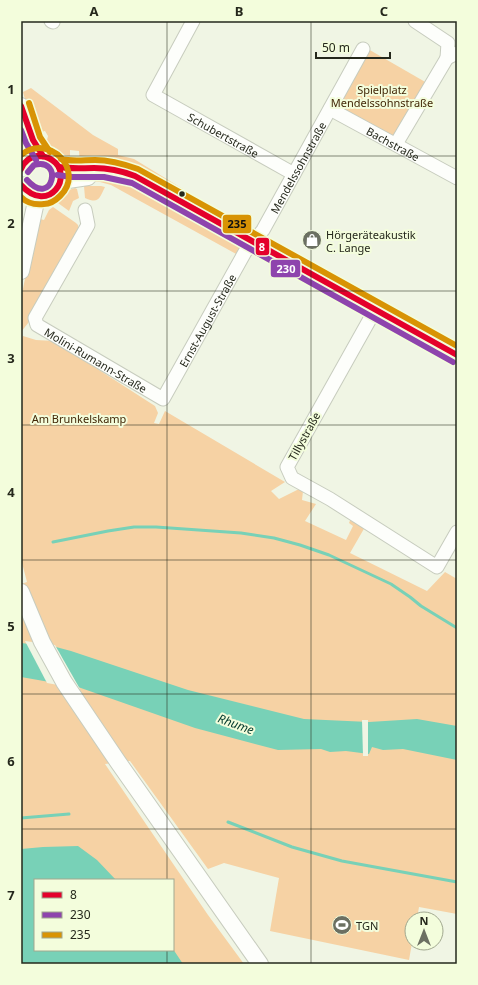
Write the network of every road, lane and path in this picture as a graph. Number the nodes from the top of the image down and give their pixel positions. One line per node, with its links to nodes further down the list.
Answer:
1 (193, 21): 12 (street, Schubertstraße)
2 (415, 21): 4 (street)
3 (363, 49): 6 (street, Mendelssohnstraße)
4 (452, 55): 8 (street)
5 (21, 106): 9 (main road)
6 (330, 109): 8 (street, Bachstraße); 12 (street, Mendelssohnstraße)
7 (21, 136): 10 (main road)
8 (396, 144): 13 (street, Bachstraße)
9 (43, 156): 10 (main road); 11 (main road)
10 (23, 166)
11 (59, 167): 15 (main road); 17 (main road)
12 (294, 174): 19 (street, Mendelssohnstraße)
13 (457, 178)
14 (21, 184): 16 (main road)
15 (60, 185): 16 (main road); 17 (main road)
16 (37, 197): 20 (main road)
17 (171, 197): 19 (main road)
18 (85, 210): 23 (street, Molini-Rumann-Straße)
19 (253, 242): 21 (main road); 23 (street, Ernst-August-Straße)
20 (21, 271)
21 (374, 310): 22 (main road); 24 (street, Tillystraße)
22 (457, 355)
23 (162, 399)
24 (457, 532)
25 (21, 592): 26 (main road)
26 (260, 964)

